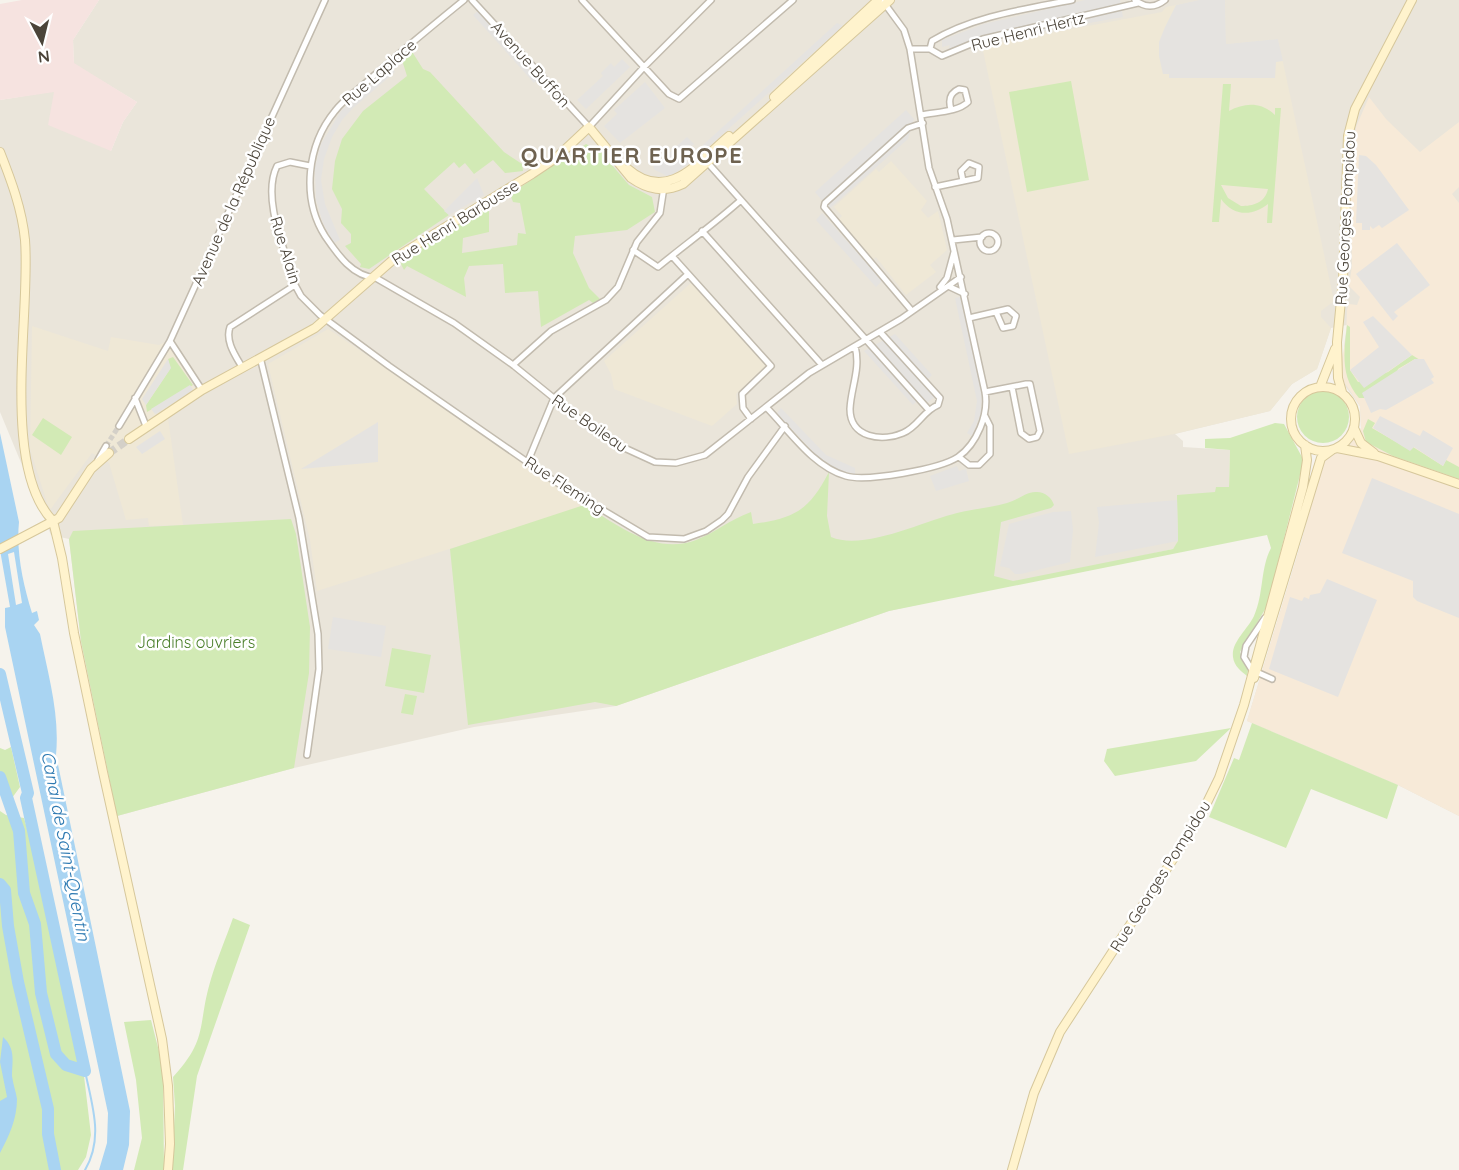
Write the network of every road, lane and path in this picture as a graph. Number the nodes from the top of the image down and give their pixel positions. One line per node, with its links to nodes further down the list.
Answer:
1 (325, 0): 45 (street, Avenue de la République)
2 (464, 0): 21 (street, Rue Laplace)
3 (472, 0): 18 (street, Avenue Buffon)
4 (582, 0): 14 (street)
5 (711, 0): 14 (street, Rue Henri Barbusse)
6 (793, 0): 14 (street)
7 (1072, 0): 13 (street, Rue Henri Hertz)
8 (1165, 0): 11 (street)
9 (1413, 0): 46 (main road, Rue Georges Pompidou)
10 (884, 1): 12 (street); 20 (main road)
11 (1137, 1): 13 (street, Rue Henri Hertz)
12 (910, 49): 13 (street); 16 (street)
13 (930, 49)
14 (644, 67): 18 (street, Rue Henri Barbusse)
15 (951, 109): 16 (street)
16 (922, 115): 17 (street)
17 (923, 123): 23 (street); 39 (street)
18 (589, 127): 24 (main road); 34 (main road, Rue Henri Barbusse)
19 (0, 152): 75 (main road)
20 (706, 160): 24 (main road); 25 (street)
21 (310, 166): 34 (street, Rue Laplace); 35 (street, Rue Alain)
22 (963, 181): 23 (street)
23 (935, 187): 28 (street)
24 (664, 189): 29 (street)
25 (741, 200): 26 (street); 44 (street)
26 (702, 231): 31 (street); 50 (street)
27 (982, 237): 28 (street)
28 (952, 240): 30 (street)
29 (633, 250): 31 (street); 49 (street)
30 (955, 250): 33 (street); 37 (street, Rue Boileau)
31 (672, 256): 32 (street)
32 (688, 274): 58 (street); 62 (street)
33 (961, 277): 36 (street, Rue Boileau); 38 (street)
34 (370, 278): 42 (main road, Rue Henri Barbusse); 49 (street, Rue Boileau)
35 (296, 285): 42 (street, Rue Alain); 51 (street)
36 (947, 285): 37 (street, Rue Boileau); 38 (street)
37 (935, 293): 39 (street, Rue Boileau)
38 (965, 294): 41 (street)
39 (912, 311): 43 (street, Rue Boileau)
40 (996, 312): 41 (street)
41 (969, 318): 55 (street)
42 (326, 320): 48 (main road, Rue Henri Barbusse); 73 (street, Rue Fleming)
43 (880, 332): 44 (street, Rue Boileau); 60 (street)
44 (865, 339): 47 (street, Rue Boileau); 60 (street)
45 (170, 341): 54 (street); 57 (street, Avenue de la République)
46 (1337, 342): 53 (main road, Rue Georges Pompidou); 56 (main road, Rue Georges Pompidou)
47 (855, 346): 50 (street, Rue Boileau); 60 (street)
48 (258, 359): 51 (main road, Rue Henri Barbusse); 80 (street)
49 (513, 365): 58 (street, Rue Boileau)
50 (822, 365): 59 (street, Rue Boileau)
51 (242, 367): 54 (main road)
52 (1012, 387): 52 (street); 55 (street)
53 (1320, 387): 56 (main road); 68 (main road)
54 (202, 390): 64 (main road)
55 (985, 392): 61 (street)
56 (1342, 392): 66 (main road)
57 (135, 398): 63 (street, Avenue de la République); 64 (street)
58 (554, 398): 62 (street, Rue Boileau); 73 (street)
59 (766, 407): 62 (street, Rue Boileau); 65 (street)
60 (928, 408)
61 (985, 416): 72 (street); 72 (street)
62 (751, 419)
63 (119, 426)
64 (146, 426): 67 (main road)
65 (784, 426): 72 (street); 73 (street, Rue Fleming)
66 (1354, 428): 70 (main road); 71 (main road)
67 (129, 439)
68 (1305, 445): 70 (main road); 77 (main road, Rue Georges Pompidou)
69 (107, 449): 75 (main road)
70 (1335, 449): 71 (main road); 78 (main road, Rue Georges Pompidou)
71 (1378, 456): 74 (main road)
72 (959, 457)
73 (528, 461)
74 (1459, 484)
75 (52, 521): 76 (main road); 81 (main road)
76 (0, 549)
77 (1267, 616): 78 (main road, Rue Georges Pompidou); 78 (street)
78 (1255, 671): 79 (street); 82 (main road, Rue Georges Pompidou)
79 (1272, 679)
80 (308, 755)
81 (168, 1170)
82 (1012, 1170)

